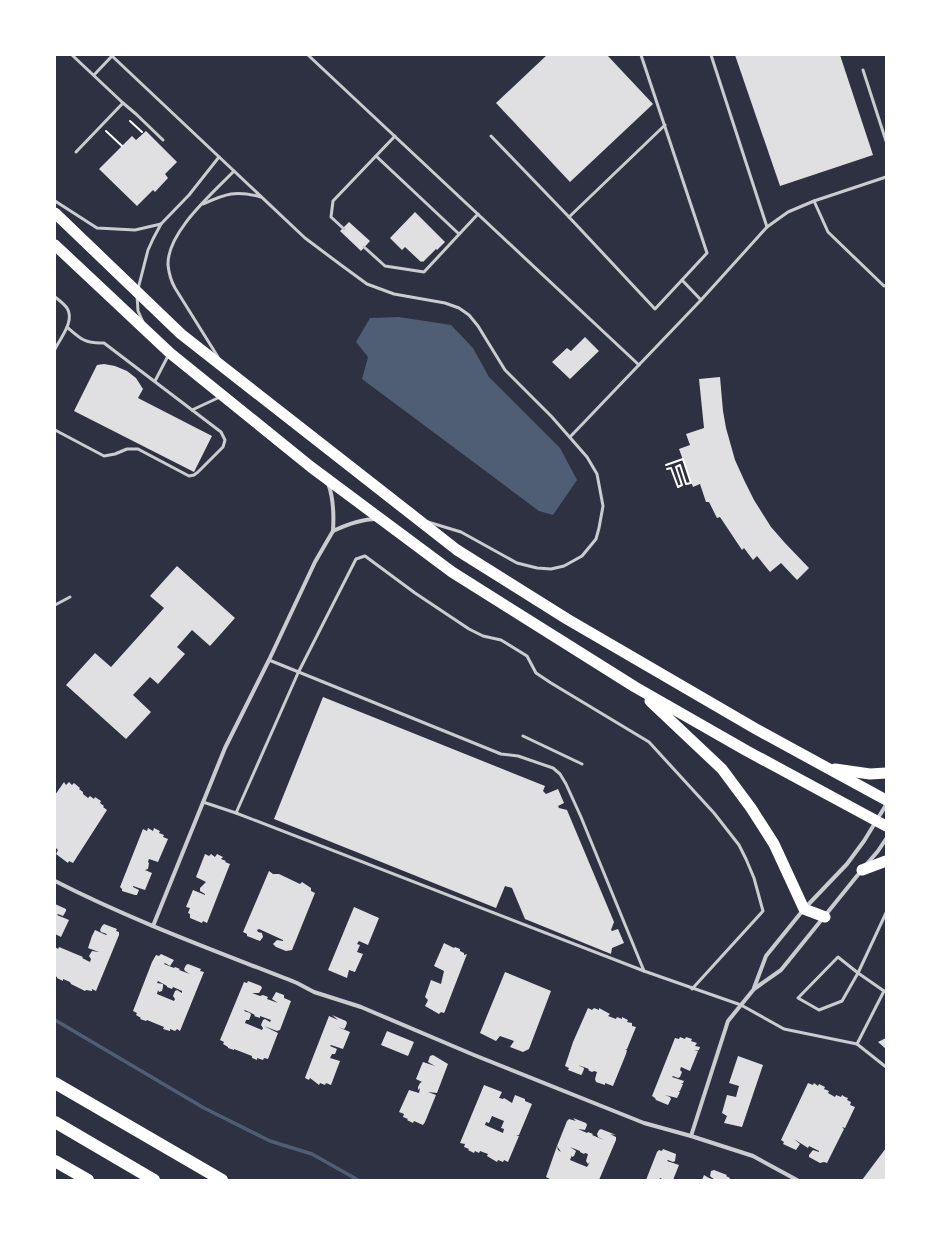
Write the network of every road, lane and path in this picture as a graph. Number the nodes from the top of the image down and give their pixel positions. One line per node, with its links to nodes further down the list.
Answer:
1 (72, 55): 7 (lane)
2 (308, 55): 13 (lane)
3 (641, 55): 10 (lane)
4 (710, 55): 31 (lane)
5 (112, 56): 7 (lane); 20 (lane)
6 (863, 70): 16 (lane)
7 (94, 76): 8 (lane)
8 (123, 103): 15 (lane); 18 (lane)
9 (130, 121): 12 (path)
10 (665, 125): 29 (lane); 36 (lane)
11 (106, 131): 17 (path)
12 (142, 132)
13 (394, 136): 19 (lane); 28 (lane)
14 (491, 136): 29 (lane)
15 (163, 140)
16 (886, 141)
17 (122, 146)
18 (76, 152)
19 (376, 156): 32 (lane); 33 (lane)
20 (219, 157): 21 (lane); 30 (lane)
21 (234, 171): 23 (lane); 26 (lane)
22 (886, 177): 25 (lane)
23 (262, 198): 26 (lane); 51 (lane)
24 (55, 201): 30 (lane)
25 (814, 201): 31 (lane); 37 (lane)
26 (201, 205): 46 (lane)
27 (55, 213): 38 (highway)
28 (478, 214): 33 (lane); 45 (lane)
29 (569, 217): 36 (lane)
30 (161, 224): 38 (lane)
31 (767, 227): 40 (lane)
32 (344, 229)
33 (459, 234): 35 (lane)
34 (55, 245): 42 (highway)
35 (364, 247)
36 (682, 280): 40 (lane)
37 (886, 285)
38 (137, 292): 42 (lane); 46 (highway)
39 (55, 297): 41 (lane)
40 (701, 300): 45 (lane)
41 (67, 327): 43 (lane); 47 (lane)
42 (153, 337): 44 (highway)
43 (55, 349)
44 (170, 353): 47 (lane); 48 (highway)
45 (639, 365): 51 (lane)
46 (224, 368): 55 (highway)
47 (155, 381): 49 (lane)
48 (222, 395): 49 (lane); 54 (highway)
49 (192, 410): 50 (lane)
50 (55, 430)
51 (570, 437): 55 (lane)
52 (666, 465): 53 (path)
53 (667, 469)
54 (326, 479): 56 (highway); 57 (street)
55 (418, 518): 65 (highway)
56 (381, 519): 57 (street); 62 (highway)
57 (333, 531): 60 (street)
58 (70, 596): 59 (lane)
59 (55, 605)
60 (269, 660): 61 (lane); 68 (street)
61 (298, 672): 70 (lane); 80 (lane); 82 (lane)
62 (635, 687): 71 (highway); 76 (highway)
63 (523, 736): 64 (lane)
64 (582, 764)
65 (827, 768): 66 (highway); 67 (highway)
66 (886, 773)
67 (886, 800)
68 (203, 802): 70 (lane); 79 (street)
69 (886, 805): 71 (street)
70 (236, 813): 80 (lane)
71 (881, 823): 76 (street)
72 (886, 839): 74 (street)
73 (886, 861): 74 (highway)
74 (862, 870): 78 (street)
75 (55, 881): 79 (street)
76 (804, 909): 78 (highway); 83 (street)
77 (886, 913): 81 (lane)
78 (825, 917): 83 (street)
79 (153, 926): 90 (street)
80 (644, 971): 82 (lane)
81 (858, 973): 81 (lane); 84 (lane)
82 (692, 989): 85 (lane)
83 (754, 989): 85 (street)
84 (885, 991): 86 (lane)
85 (741, 1005): 86 (lane); 90 (street)
86 (857, 1044): 87 (lane)
87 (886, 1067)
88 (55, 1083): 94 (highway)
89 (55, 1122): 93 (highway)
90 (691, 1136): 95 (street)
91 (55, 1161): 92 (highway)
92 (88, 1180)
93 (154, 1180)
94 (222, 1180)
95 (797, 1180)

